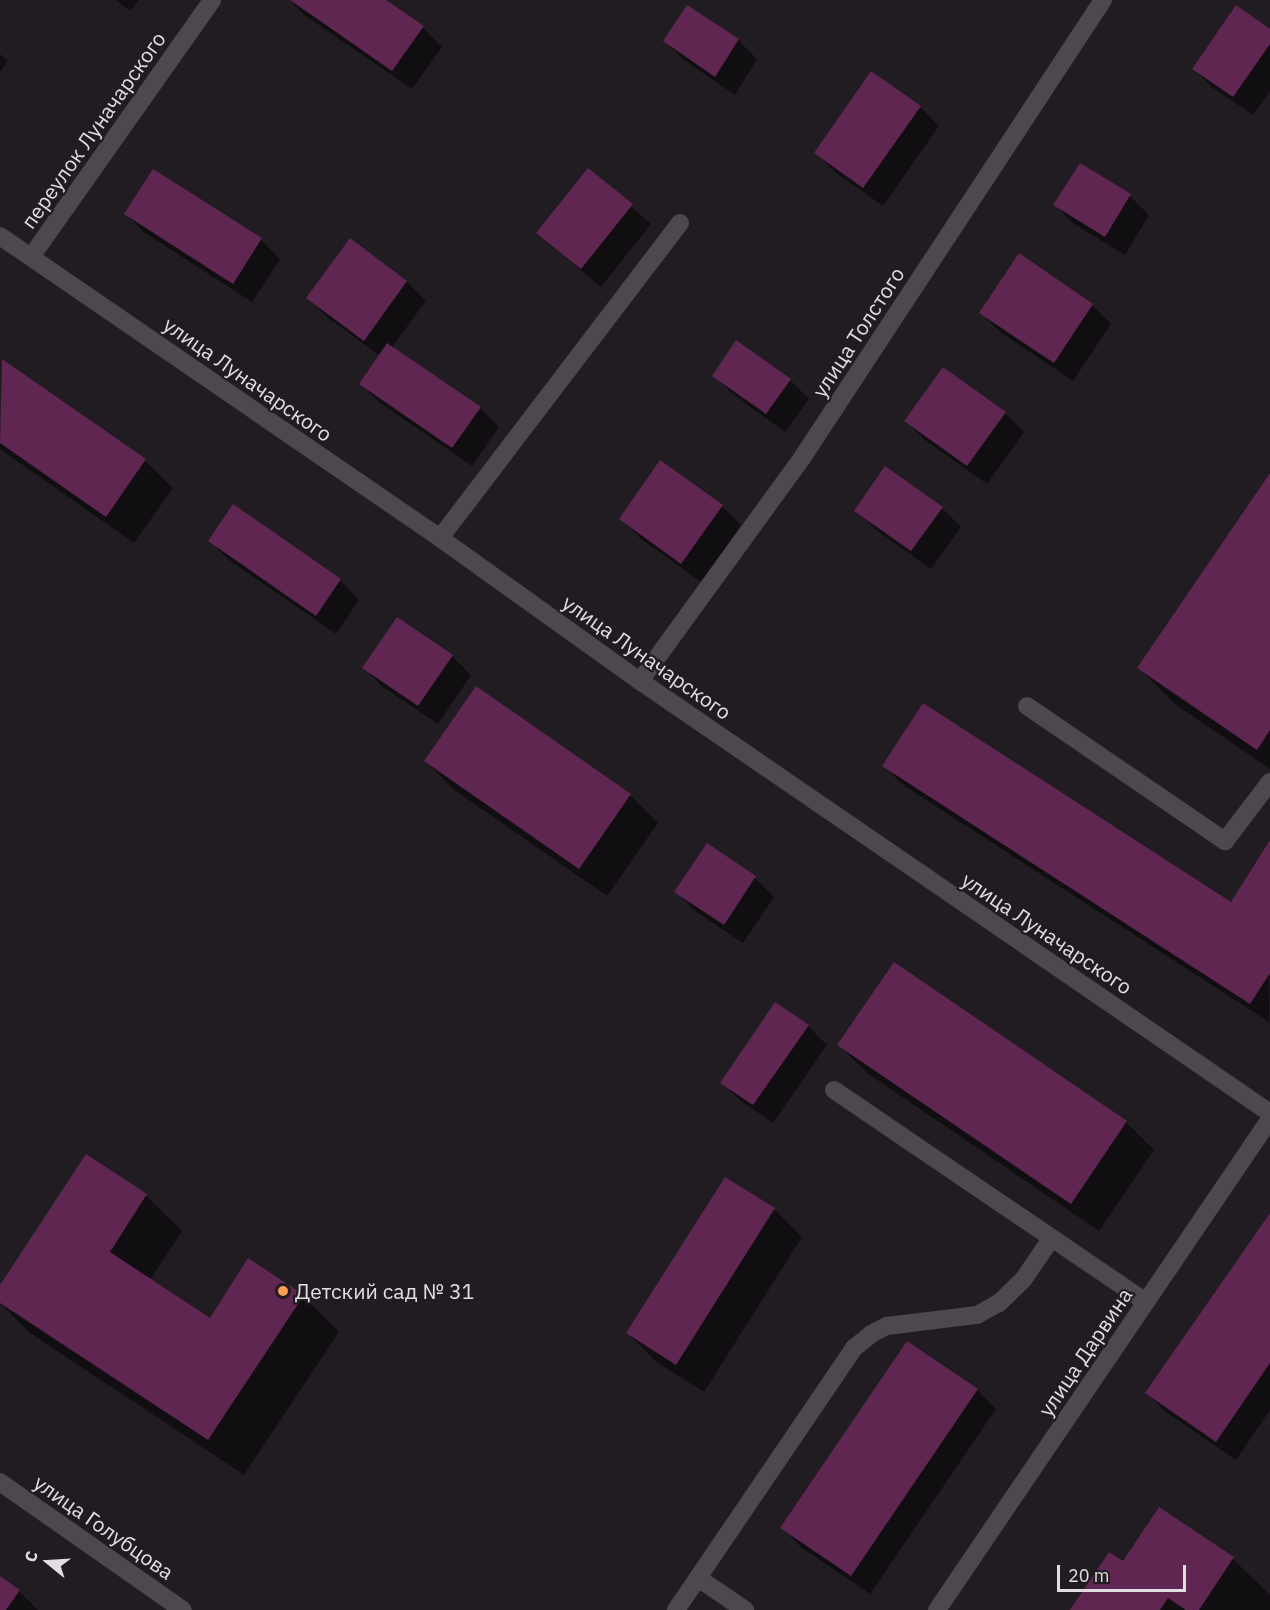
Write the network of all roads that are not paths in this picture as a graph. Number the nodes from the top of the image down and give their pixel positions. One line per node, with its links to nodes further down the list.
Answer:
1 (212, 0): 5 (street, переулок Луначарского)
2 (1103, 0): 7 (street, улица Толстого)
3 (680, 223): 6 (street)
4 (0, 236): 5 (street, улица Луначарского)
5 (31, 257): 6 (street, улица Луначарского)
6 (440, 538): 7 (street, улица Луначарского)
7 (640, 681): 11 (street, улица Луначарского)
8 (1027, 706): 9 (street)
9 (1270, 782)
10 (834, 1090): 13 (street)
11 (1270, 1113)
12 (1270, 1119): 14 (street, улица Дарвина)
13 (1051, 1239): 14 (street); 16 (street)
14 (1146, 1302): 20 (street, улица Дарвина)
15 (0, 1482): 17 (street, улица Голубцова)
16 (698, 1578): 18 (street); 19 (street)
17 (183, 1610)
18 (676, 1610)
19 (745, 1610)
20 (937, 1610)

